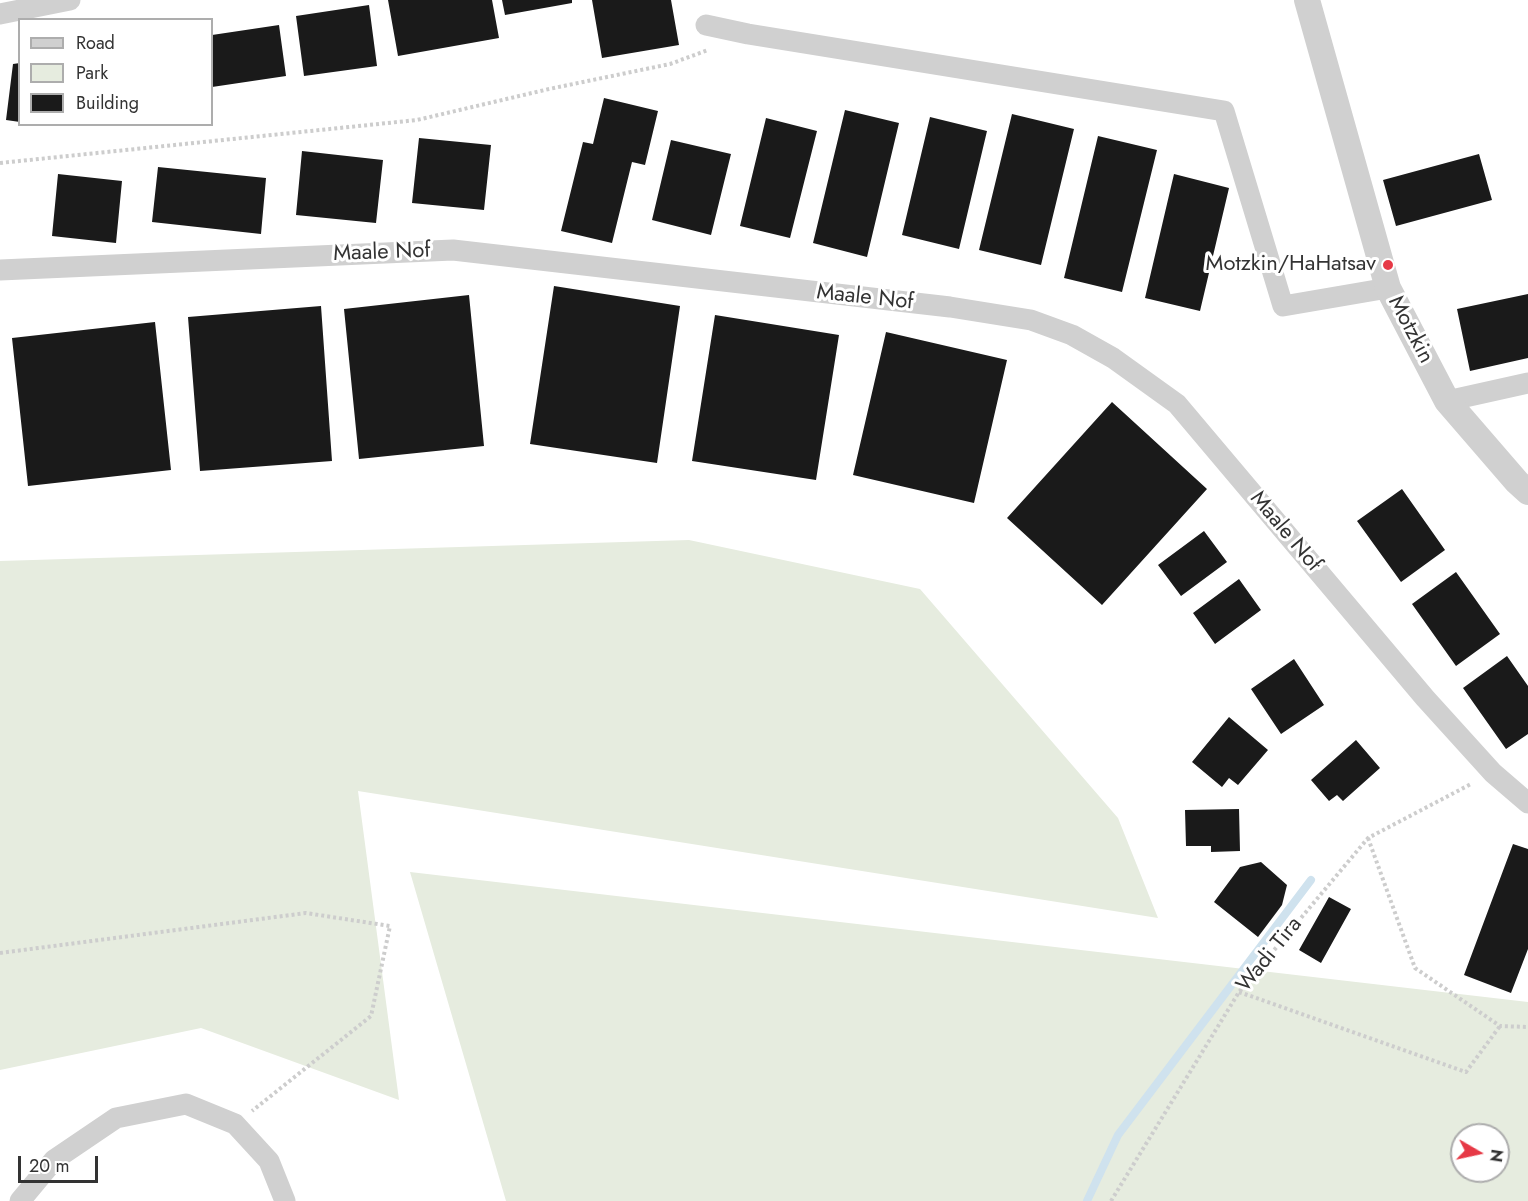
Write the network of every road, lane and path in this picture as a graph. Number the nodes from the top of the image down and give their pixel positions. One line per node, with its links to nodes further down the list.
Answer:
1 (70, 0): 3 (street)
2 (1307, 0): 8 (street, Motzkin)
3 (0, 14)
4 (706, 25): 5 (street)
5 (748, 34): 6 (path); 8 (street)
6 (0, 163)
7 (0, 270): 12 (street, Maale Nof)
8 (1388, 288): 10 (street, Motzkin)
9 (1528, 383): 10 (street)
10 (1447, 401): 11 (street, Motzkin)
11 (1528, 492)
12 (1492, 773): 13 (street, Maale Nof); 14 (path, Wadi Tira)
13 (1528, 803)
14 (1368, 837): 16 (path, Wadi Tira); 17 (path)
15 (0, 953): 19 (path)
16 (1239, 992): 17 (path); 22 (path, Wadi Tira)
17 (1500, 1026): 18 (path)
18 (1528, 1028)
19 (246, 1116)
20 (20, 1201): 21 (street)
21 (285, 1201)
22 (1111, 1201)

